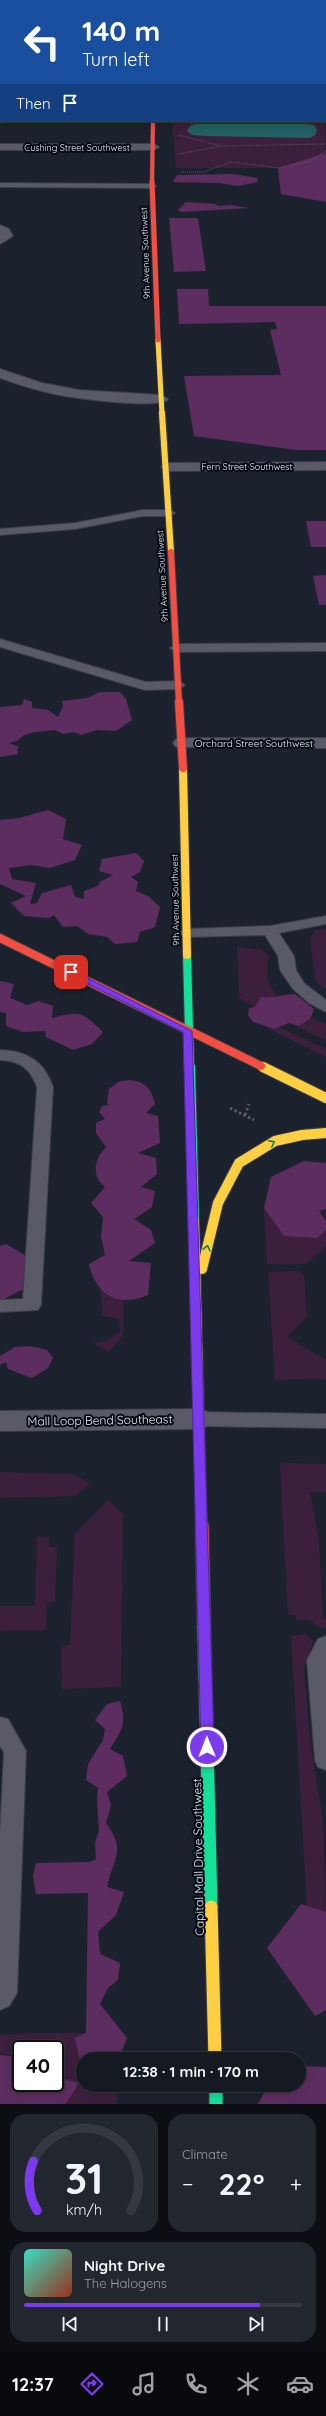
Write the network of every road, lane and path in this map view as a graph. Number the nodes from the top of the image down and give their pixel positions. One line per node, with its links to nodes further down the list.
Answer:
1 (153, 122): 6 (street, 9th Avenue Southwest)
2 (173, 134): 4 (path)
3 (326, 144): 4 (path)
4 (221, 146): 8 (path)
5 (0, 147): 6 (street, Cushing Street Southwest)
6 (154, 147): 11 (street, 9th Avenue Southwest)
7 (326, 150): 9 (path)
8 (174, 156)
9 (181, 172)
10 (0, 185): 11 (lane)
11 (152, 186): 15 (street, 9th Avenue Southwest)
12 (0, 229): 13 (street)
13 (0, 240)
14 (0, 373): 15 (street)
15 (161, 399): 17 (street, 9th Avenue Southwest)
16 (326, 466): 17 (street, Fern Street Southwest)
17 (168, 467): 18 (street, 9th Avenue Southwest)
18 (169, 513): 19 (lane); 22 (street, 9th Avenue Southwest)
19 (0, 532)
20 (0, 643): 23 (lane)
21 (326, 646): 22 (lane)
22 (176, 648): 23 (street, 9th Avenue Southwest)
23 (179, 685): 24 (street, 9th Avenue Southwest)
24 (182, 743): 25 (street, Orchard Street Southwest); 28 (street, 9th Avenue Southwest)
25 (326, 743)
26 (326, 920): 27 (lane)
27 (270, 930): 28 (lane); 30 (lane)
28 (186, 933): 31 (street, 9th Avenue Southwest)
29 (0, 938): 31 (street)
30 (326, 1007)
31 (188, 1031): 33 (street); 39 (street, Capital Mall Drive Southwest)
32 (0, 1055): 40 (lane)
33 (326, 1098)
34 (249, 1104): 36 (path)
35 (230, 1108): 36 (path)
36 (245, 1115): 37 (path)
37 (256, 1121)
38 (326, 1133): 39 (street, one-way to 38)
39 (195, 1299): 41 (street, Capital Mall Drive Southwest)
40 (0, 1306)
41 (199, 1419): 42 (street, Mall Loop Bend Southeast); 43 (lane); 48 (street, Capital Mall Drive Southwest)
42 (0, 1421)
43 (326, 1421)
44 (326, 1645): 46 (lane)
45 (0, 1726): 47 (lane)
46 (326, 1760)
47 (0, 1998)
48 (215, 2052)
49 (216, 2092): 50 (street)
50 (216, 2104)

